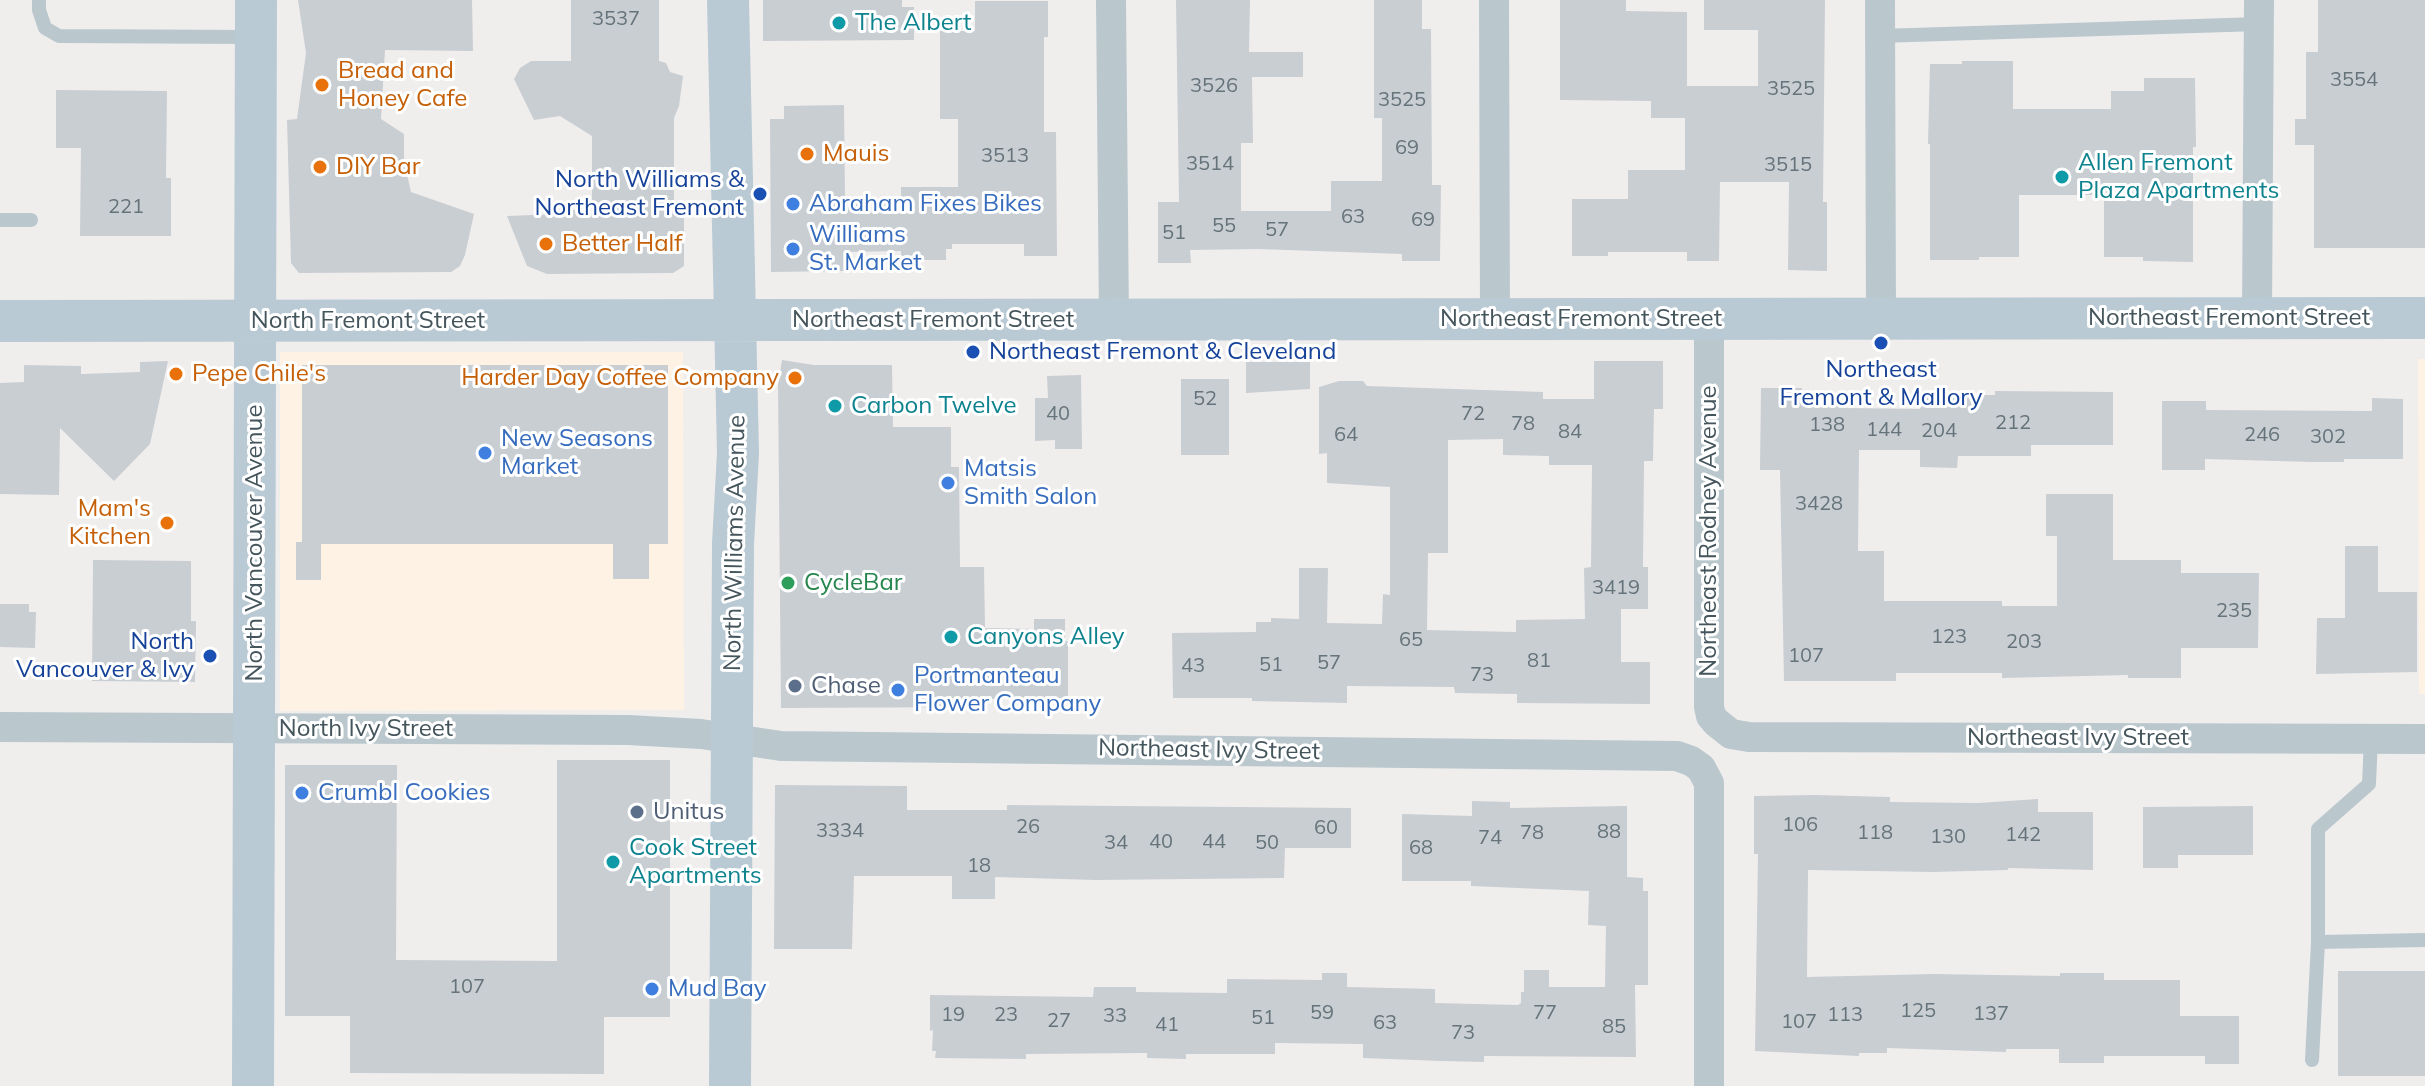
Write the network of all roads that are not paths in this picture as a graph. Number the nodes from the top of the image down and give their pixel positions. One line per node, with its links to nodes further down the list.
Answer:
1 (39, 0): 7 (lane)
2 (728, 0): 15 (main road, North Williams Avenue)
3 (1111, 0): 17 (street)
4 (1494, 0): 16 (street)
5 (1880, 0): 8 (street)
6 (2259, 12): 8 (lane); 13 (street)
7 (256, 18): 19 (main road, North Vancouver Avenue)
8 (1880, 36): 12 (street)
9 (0, 220): 10 (lane)
10 (31, 220)
11 (1709, 318): 12 (main road, Northeast Fremont Street); 16 (main road, Northeast Fremont Street); 22 (street, Northeast Rodney Avenue)
12 (1881, 318): 13 (main road, Northeast Fremont Street)
13 (2257, 318): 14 (main road, Northeast Fremont Street)
14 (2425, 318)
15 (737, 319): 17 (main road, Northeast Fremont Street); 19 (main road, North Fremont Street); 23 (main road, North Williams Avenue)
16 (1495, 319): 17 (main road, Northeast Fremont Street)
17 (1114, 320)
18 (0, 321): 19 (main road, North Fremont Street)
19 (255, 322): 21 (main road, North Vancouver Avenue)
20 (0, 727): 21 (street, North Ivy Street)
21 (255, 728): 23 (street, North Ivy Street); 29 (main road, North Vancouver Avenue)
22 (1731, 734): 24 (street, Northeast Ivy Street)
23 (732, 738): 30 (main road, North Williams Avenue); 31 (street, Northeast Ivy Street)
24 (2371, 738): 25 (street, Northeast Ivy Street); 27 (lane)
25 (2425, 739)
26 (2425, 940): 27 (lane)
27 (2318, 942): 28 (lane)
28 (2312, 1060)
29 (253, 1086)
30 (730, 1086)
31 (1709, 1086)

